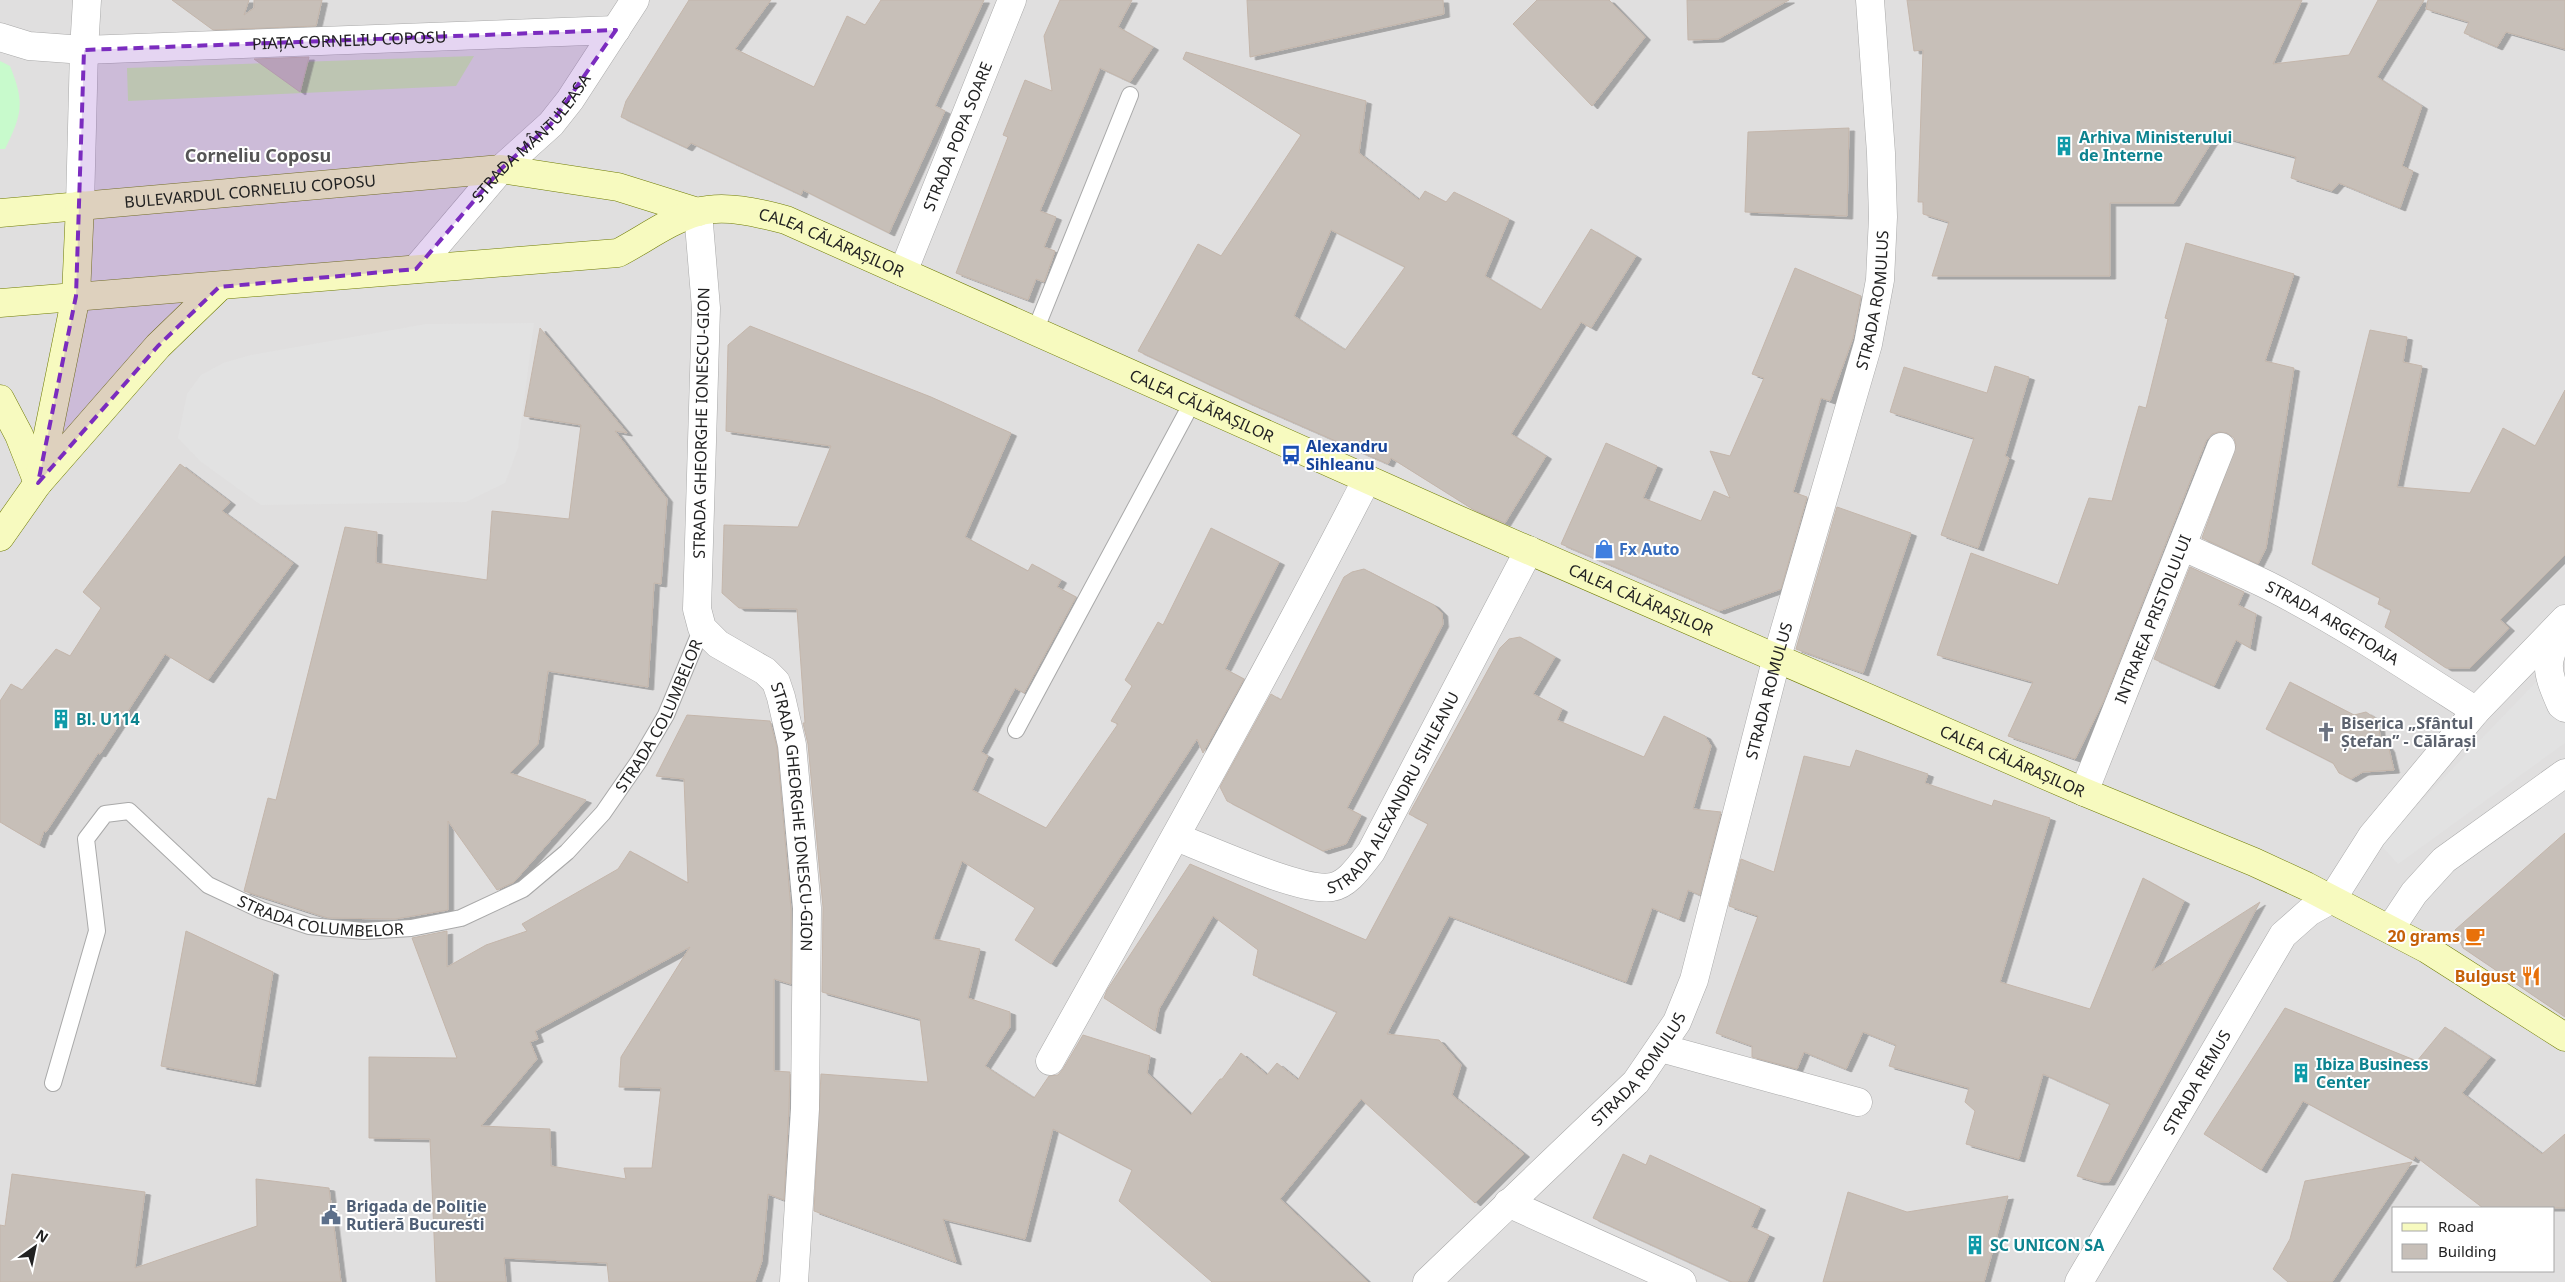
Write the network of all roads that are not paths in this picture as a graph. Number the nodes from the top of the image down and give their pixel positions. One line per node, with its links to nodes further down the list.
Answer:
1 (87, 0): 7 (street)
2 (635, 0): 5 (street, STRADA MÂNTULEASA)
3 (1012, 0): 14 (street, STRADA POPA SOARE)
4 (1870, 0): 30 (street, STRADA ROMULUS)
5 (616, 30): 7 (street, PIAȚA CORNELIU COPOSU); 9 (street, STRADA MÂNTULEASA)
6 (0, 37): 7 (street, PIAȚA CORNELIU COPOSU)
7 (84, 50): 10 (street)
8 (1130, 94): 18 (lane)
9 (501, 170): 10 (main road, BULEVARDUL CORNELIU COPOSU); 11 (main road, CALEA CĂLĂRAȘILOR); 13 (street, STRADA MÂNTULEASA)
10 (80, 205): 12 (main road, BULEVARDUL CORNELIU COPOSU); 16 (main road)
11 (698, 212): 13 (main road, CALEA CĂLĂRAȘILOR); 14 (main road, CALEA CĂLĂRAȘILOR); 29 (street, STRADA GHEORGHE IONESCU-GION)
12 (0, 213)
13 (416, 269): 15 (main road)
14 (904, 272): 18 (main road, CALEA CĂLĂRAȘILOR)
15 (219, 287): 16 (main road); 23 (main road)
16 (76, 296): 17 (main road); 23 (main road)
17 (0, 303)
18 (1036, 331): 20 (main road, CALEA CĂLĂRAȘILOR)
19 (0, 399): 23 (main road)
20 (1192, 401): 22 (main road, CALEA CĂLĂRAȘILOR); 33 (lane)
21 (2221, 447): 25 (street, INTRAREA PRISTOLULUI)
22 (1367, 479): 26 (main road, CALEA CĂLĂRAȘILOR); 36 (street)
23 (38, 483): 24 (main road)
24 (0, 537)
25 (2182, 546): 32 (street, STRADA ARGETOAIA); 35 (street, INTRAREA PRISTOLULUI)
26 (1529, 550): 30 (main road, CALEA CĂLĂRAȘILOR); 36 (street, STRADA ALEXANDRU SIHLEANU)
27 (2565, 619): 32 (street)
28 (2565, 623): 31 (street)
29 (702, 628): 42 (lane, STRADA COLUMBELOR); 45 (street, STRADA GHEORGHE IONESCU-GION)
30 (1777, 657): 35 (main road, CALEA CĂLĂRAȘILOR); 40 (street, STRADA ROMULUS)
31 (2565, 708)
32 (2476, 711): 37 (street)
33 (1016, 730)
34 (2565, 773): 38 (street)
35 (2084, 792): 37 (main road, CALEA CĂLĂRAȘILOR)
36 (1176, 837): 41 (street)
37 (2332, 900): 38 (main road, CALEA CĂLĂRAȘILOR); 48 (street, STRADA REMUS)
38 (2390, 929): 39 (main road, CALEA CĂLĂRAȘILOR)
39 (2565, 1037)
40 (1661, 1048): 43 (street); 44 (street, STRADA ROMULUS)
41 (1050, 1061)
42 (53, 1083)
43 (1858, 1102)
44 (1508, 1203): 46 (street, STRADA ROMULUS); 47 (street)
45 (794, 1282)
46 (1427, 1282)
47 (1682, 1282)
48 (2080, 1282)

